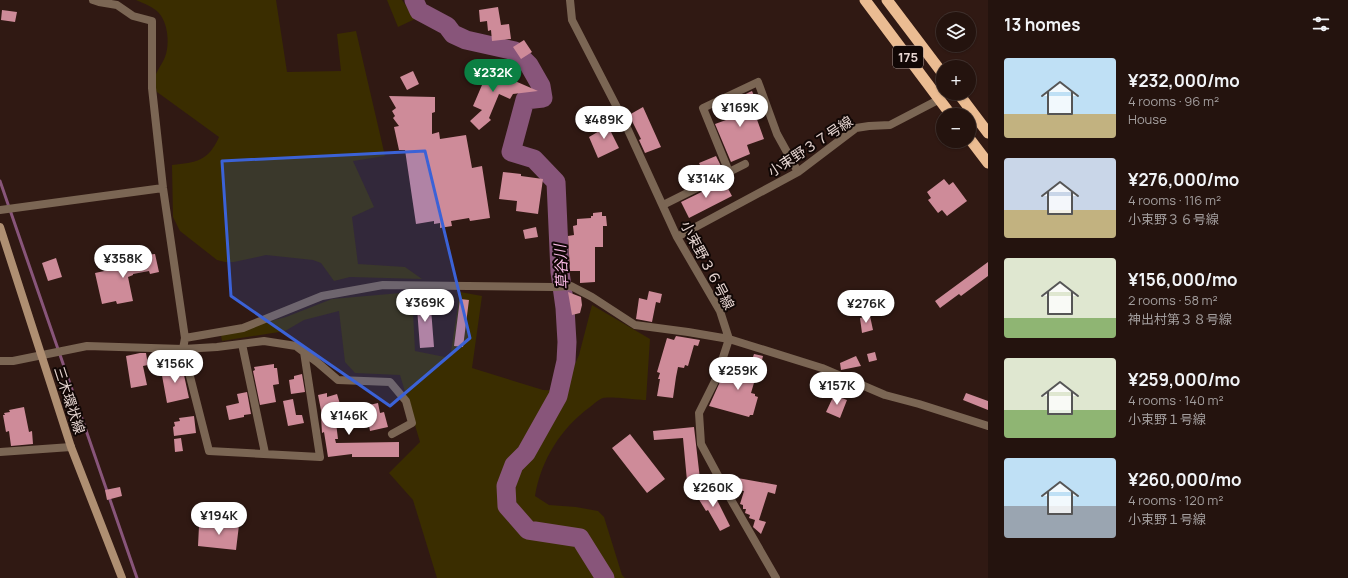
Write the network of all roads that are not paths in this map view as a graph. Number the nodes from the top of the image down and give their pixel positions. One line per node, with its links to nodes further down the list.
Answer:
1 (93, 0): 15 (street)
2 (570, 0): 16 (street, 小束野３６号線)
3 (865, 0): 6 (highway, 175)
4 (887, 0): 5 (highway, 175)
5 (936, 65)
6 (936, 94)
7 (938, 100): 14 (street, 小束野３７号線)
8 (963, 100): 9 (highway)
9 (988, 132)
10 (976, 148): 12 (highway)
11 (745, 164): 13 (street)
12 (988, 164)
13 (729, 172): 14 (street); 16 (street)
14 (798, 172): 19 (street, 小束野３７号線)
15 (163, 188): 17 (street); 20 (street)
16 (663, 205): 19 (street, 小束野３６号線)
17 (0, 210)
18 (0, 227): 25 (main road, 三木環状線)
19 (677, 237): 21 (street, 小束野３６号線)
20 (185, 338): 21 (street); 23 (street)
21 (729, 339): 27 (street); 33 (street)
22 (242, 344): 23 (street); 24 (street); 31 (street)
23 (183, 349): 25 (street); 31 (street)
24 (304, 352): 28 (street); 31 (street)
25 (42, 356): 26 (street); 29 (main road, 三木環状線)
26 (0, 361)
27 (988, 426)
28 (392, 434)
29 (71, 447): 30 (street); 32 (main road, 三木環状線)
30 (0, 452)
31 (265, 453)
32 (122, 578)
33 (776, 578)

